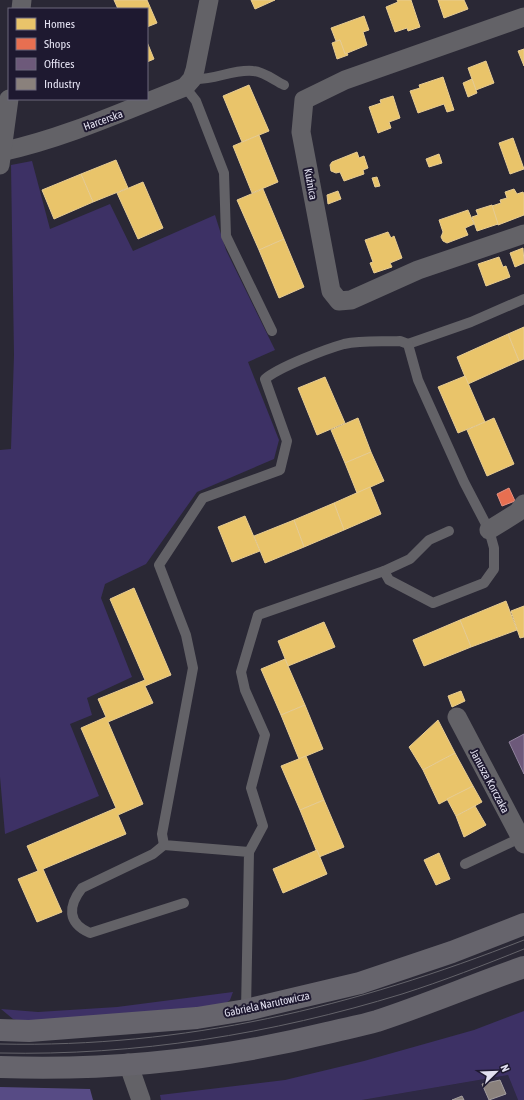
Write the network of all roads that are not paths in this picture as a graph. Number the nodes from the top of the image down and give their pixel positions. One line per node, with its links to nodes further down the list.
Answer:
1 (209, 0): 3 (street)
2 (524, 17): 7 (street, Kuźnica)
3 (189, 83): 4 (lane); 6 (street, Harcerska); 9 (lane)
4 (284, 85)
5 (9, 100): 6 (street)
6 (0, 156)
7 (524, 234)
8 (524, 299): 10 (lane)
9 (272, 331)
10 (408, 344): 12 (lane); 17 (lane)
11 (524, 504): 12 (street)
12 (489, 530): 14 (lane)
13 (448, 531): 14 (lane)
14 (384, 571): 18 (lane)
15 (457, 717): 16 (street, Janusza Korczaka)
16 (522, 841): 19 (lane)
17 (164, 845): 18 (lane); 20 (lane)
18 (249, 852): 23 (lane)
19 (465, 864)
20 (184, 903)
21 (524, 924): 23 (street, Gabriela Narutowicza)
22 (515, 973): 25 (street)
23 (246, 1010): 24 (street, Gabriela Narutowicza)
24 (0, 1030)
25 (128, 1064): 26 (street); 27 (street)
26 (0, 1067)
27 (141, 1100)

